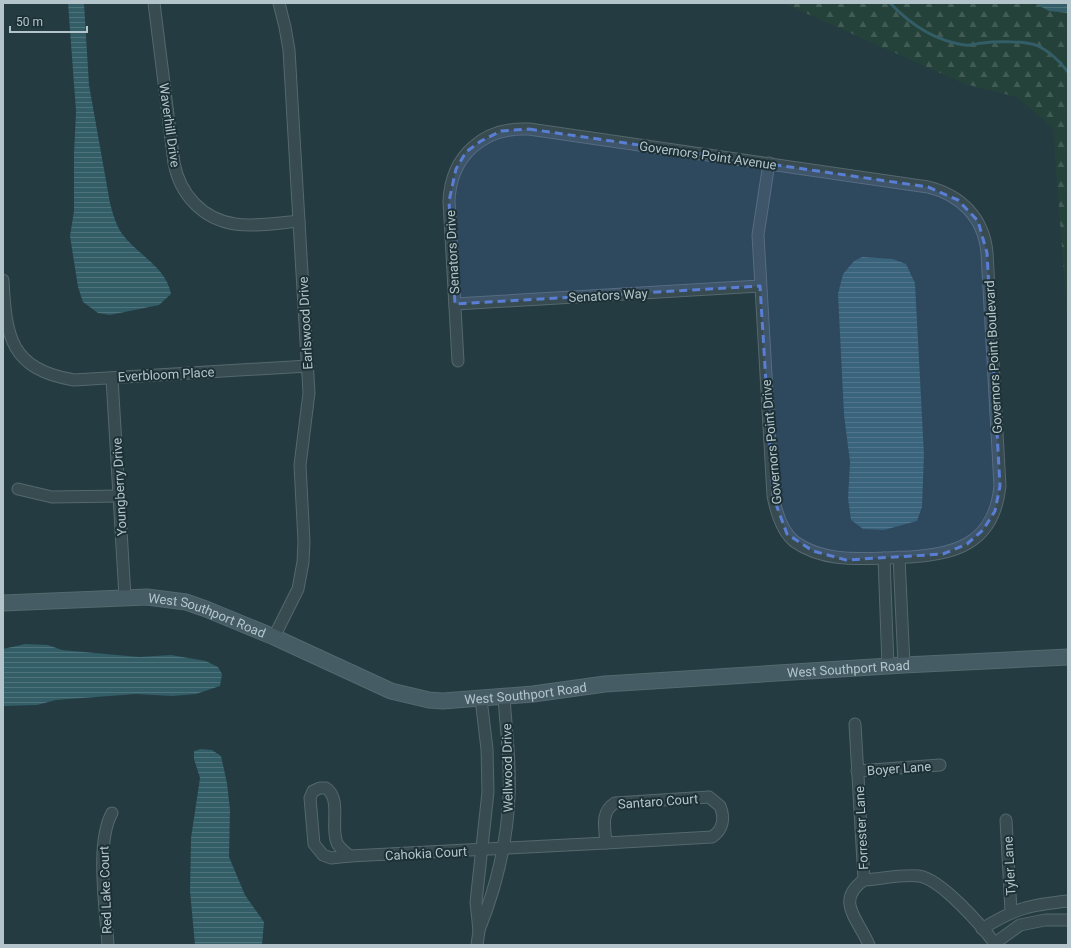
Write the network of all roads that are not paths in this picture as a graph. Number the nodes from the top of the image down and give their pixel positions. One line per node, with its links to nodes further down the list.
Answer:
1 (154, 3): 6 (street, Waverhill Drive)
2 (279, 3): 6 (street, Earlswood Drive)
3 (471, 148): 4 (street, Governors Point Avenue); 9 (street, Senators Drive)
4 (769, 163): 5 (street, Governors Point Avenue); 8 (street, Governors Point Drive)
5 (948, 194): 15 (street, Governors Point Boulevard)
6 (299, 221): 11 (street, Earlswood Drive)
7 (3, 280): 12 (street, Everbloom Place)
8 (760, 286): 9 (street, Senators Way); 17 (street, Governors Point Drive)
9 (455, 304): 10 (street, Senators Drive)
10 (458, 361)
11 (308, 366): 12 (street, Everbloom Place); 20 (street, Earlswood Drive)
12 (112, 378): 14 (street, Youngberry Drive)
13 (18, 489): 14 (street)
14 (120, 496): 18 (street, Youngberry Drive)
15 (983, 530): 16 (street, Governors Point Drive)
16 (899, 557): 17 (street, Governors Point Drive); 22 (street)
17 (884, 558): 23 (street)
18 (125, 597): 19 (main road, West Southport Road); 20 (main road, West Southport Road)
19 (3, 603)
20 (274, 637): 25 (main road, West Southport Road)
21 (1068, 657): 22 (main road, West Southport Road)
22 (904, 665): 23 (main road, West Southport Road)
23 (888, 666): 24 (main road, West Southport Road)
24 (504, 697): 25 (main road, West Southport Road); 32 (street, Wellwood Drive)
25 (481, 699): 33 (street, Wellwood Drive)
26 (855, 724): 28 (street, Forrester Lane)
27 (940, 765): 28 (street, Boyer Lane)
28 (857, 772): 35 (street, Forrester Lane)
29 (112, 813): 42 (street, Red Lake Court)
30 (1006, 820): 37 (street, Tyler Lane)
31 (606, 843): 31 (street, Santaro Court); 32 (street, Santaro Court)
32 (503, 849): 33 (street, Cahokia Court); 40 (street, Wellwood Drive)
33 (482, 850): 34 (street, Cahokia Court); 40 (street, Wellwood Drive)
34 (350, 856): 34 (street, Cahokia Court)
35 (864, 880): 39 (street); 44 (street, Forrester Lane)
36 (1068, 901): 37 (street)
37 (1011, 912): 39 (street)
38 (1068, 920): 41 (street)
39 (982, 930): 41 (street)
40 (479, 931): 43 (street, Wellwood Drive)
41 (995, 944)
42 (108, 945)
43 (478, 945)
44 (869, 945)

